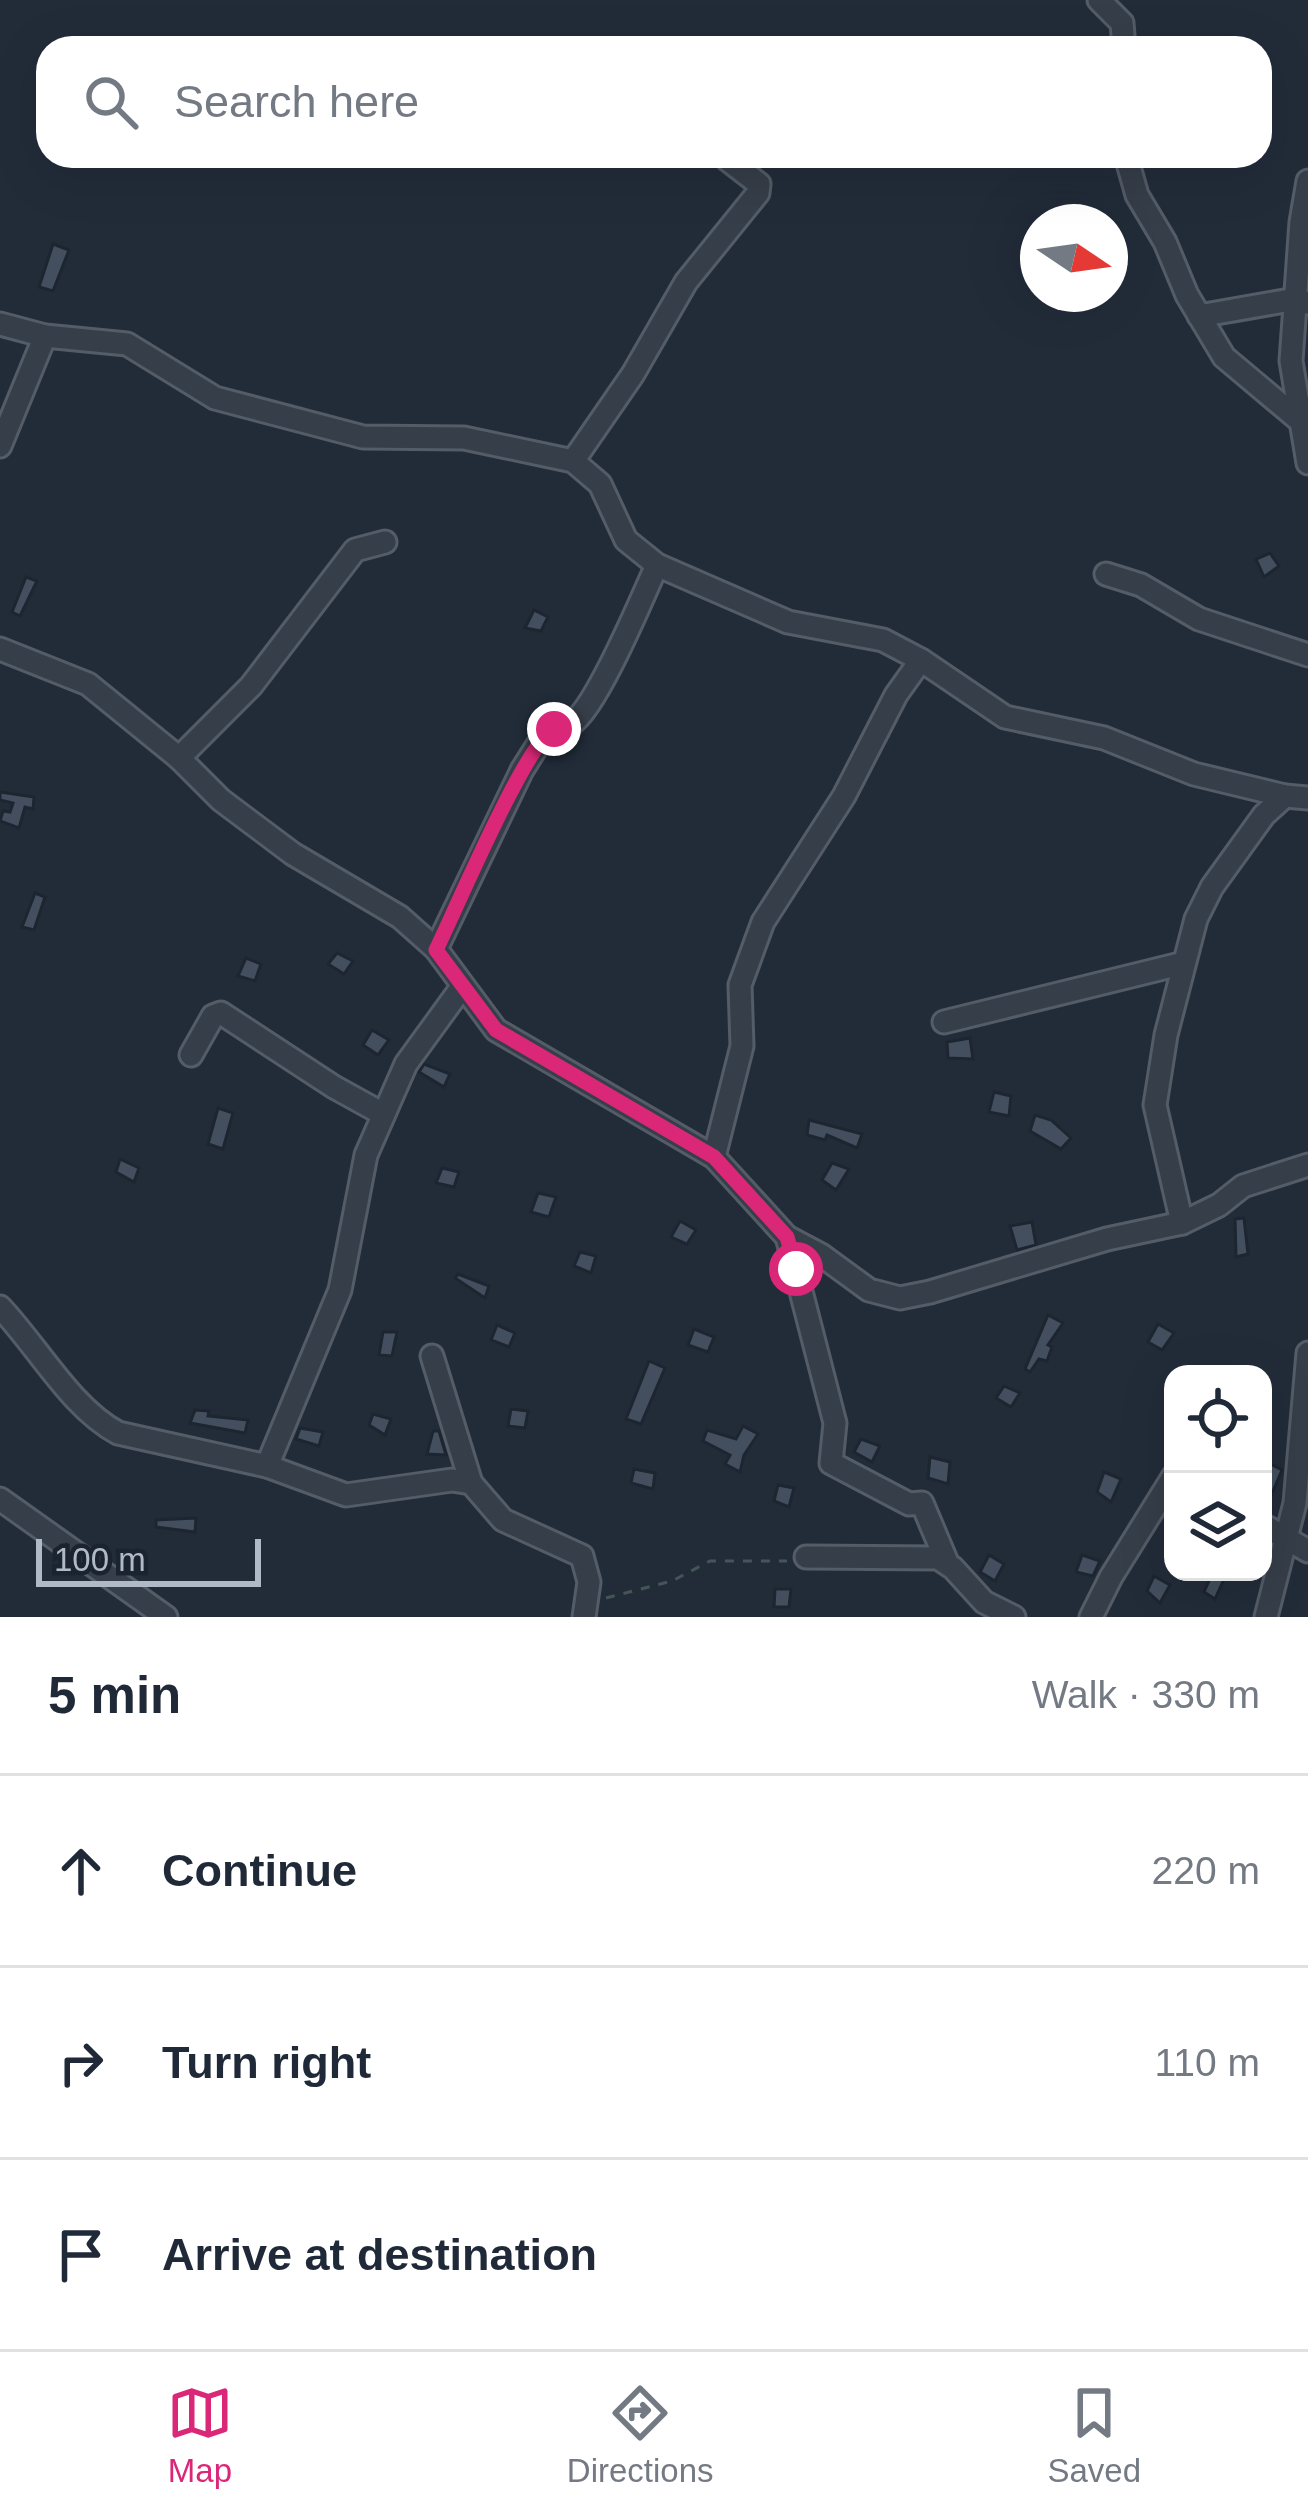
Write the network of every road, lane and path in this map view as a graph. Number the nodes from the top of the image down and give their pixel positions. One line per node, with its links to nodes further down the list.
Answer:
1 (1099, 0): 2 (street)
2 (1123, 36)
3 (738, 168): 12 (street)
4 (1129, 168): 7 (street)
5 (1308, 181): 6 (street)
6 (1302, 301): 7 (street); 10 (street)
7 (1198, 316): 10 (street)
8 (0, 324): 9 (street)
9 (45, 336): 11 (street); 12 (street)
10 (1299, 420): 13 (street)
11 (0, 446)
12 (573, 461): 15 (street)
13 (1308, 463)
14 (385, 542): 20 (street)
15 (657, 565): 19 (street); 23 (street)
16 (1106, 574): 18 (street)
17 (0, 649): 20 (street)
18 (1308, 655)
19 (921, 660): 21 (street); 29 (street)
20 (179, 758): 23 (street)
21 (1285, 796): 22 (street); 24 (street)
22 (1308, 798)
23 (436, 950): 25 (street)
24 (1184, 963): 26 (street); 31 (street)
25 (462, 987): 28 (street); 29 (street)
26 (944, 1022)
27 (191, 1055): 28 (street)
28 (382, 1114): 36 (street)
29 (714, 1157): 32 (street)
30 (1308, 1165): 31 (street)
31 (1182, 1223): 32 (street)
32 (787, 1237): 44 (street)
33 (0, 1307): 36 (street)
34 (1308, 1353): 41 (street)
35 (432, 1356): 37 (street)
36 (267, 1466): 37 (street)
37 (471, 1483): 45 (street)
38 (1164, 1492): 48 (street)
39 (0, 1498): 46 (street)
40 (1272, 1532): 41 (street)
41 (1286, 1542): 42 (street); 49 (street)
42 (1308, 1551)
43 (806, 1557): 44 (street); 45 (path)
44 (946, 1560): 47 (street)
45 (585, 1608)
46 (166, 1617)
47 (1014, 1617)
48 (1091, 1617)
49 (1266, 1617)

